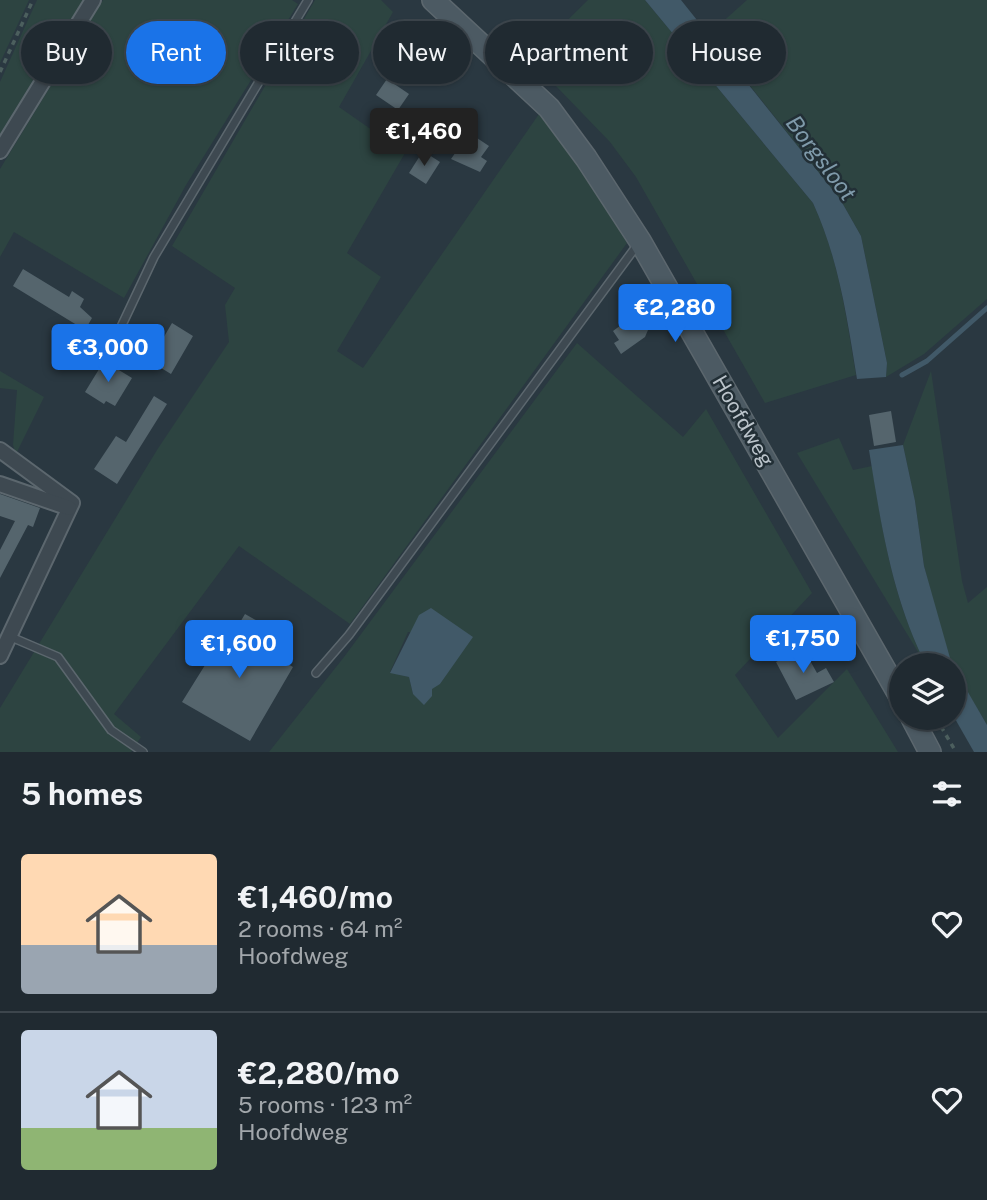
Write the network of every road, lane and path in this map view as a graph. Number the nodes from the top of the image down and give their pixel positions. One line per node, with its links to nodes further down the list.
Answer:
1 (33, 0): 5 (path)
2 (93, 0): 6 (street)
3 (308, 0): 8 (lane)
4 (433, 0): 7 (main road, Hoofdweg)
5 (0, 72)
6 (0, 151)
7 (640, 241): 14 (lane); 15 (main road, Hoofdweg)
8 (113, 344)
9 (0, 450): 11 (street)
10 (0, 484): 11 (street)
11 (69, 508): 12 (street)
12 (6, 634): 13 (street); 18 (lane)
13 (0, 656)
14 (316, 673)
15 (889, 677)
16 (918, 730): 19 (main road)
17 (943, 730): 20 (path)
18 (143, 752)
19 (930, 752)
20 (956, 752)

